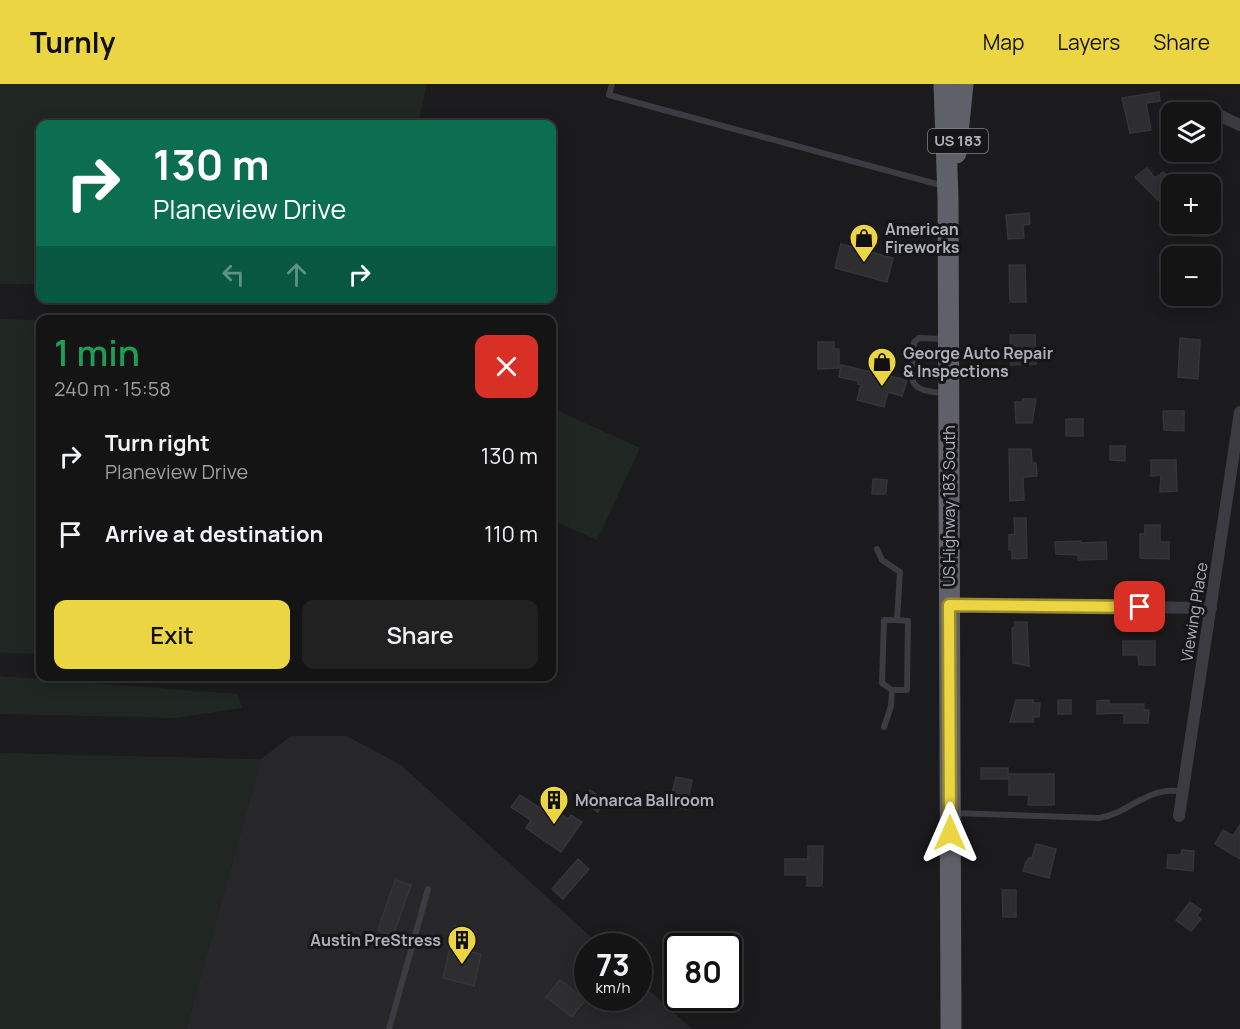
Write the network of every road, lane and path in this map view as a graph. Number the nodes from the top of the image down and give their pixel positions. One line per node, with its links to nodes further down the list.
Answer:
1 (612, 84): 6 (lane)
2 (944, 84): 6 (highway, US Highway 183 South / US 183)
3 (963, 84): 6 (highway, US Highway 183 South / US 183)
4 (1221, 116): 5 (street)
5 (1240, 125)
6 (948, 193): 7 (highway, US Highway 183 South / US 183)
7 (949, 339): 8 (highway, US Highway 183 South / US 183); 8 (lane)
8 (949, 393): 11 (highway, US Highway 183 South / US 183)
9 (1240, 412): 12 (street, Viewing Place)
10 (876, 549): 13 (lane)
11 (949, 605): 12 (street); 17 (highway, US Highway 183 South / US 183)
12 (1211, 608): 16 (street, Viewing Place)
13 (897, 621): 14 (lane); 14 (lane)
14 (892, 690): 15 (lane)
15 (884, 727)
16 (1183, 792): 17 (lane); 18 (street, Viewing Place)
17 (950, 813): 21 (highway, US Highway 183 South / US 183)
18 (1179, 816)
19 (428, 889): 20 (lane)
20 (388, 1029)
21 (951, 1029)

